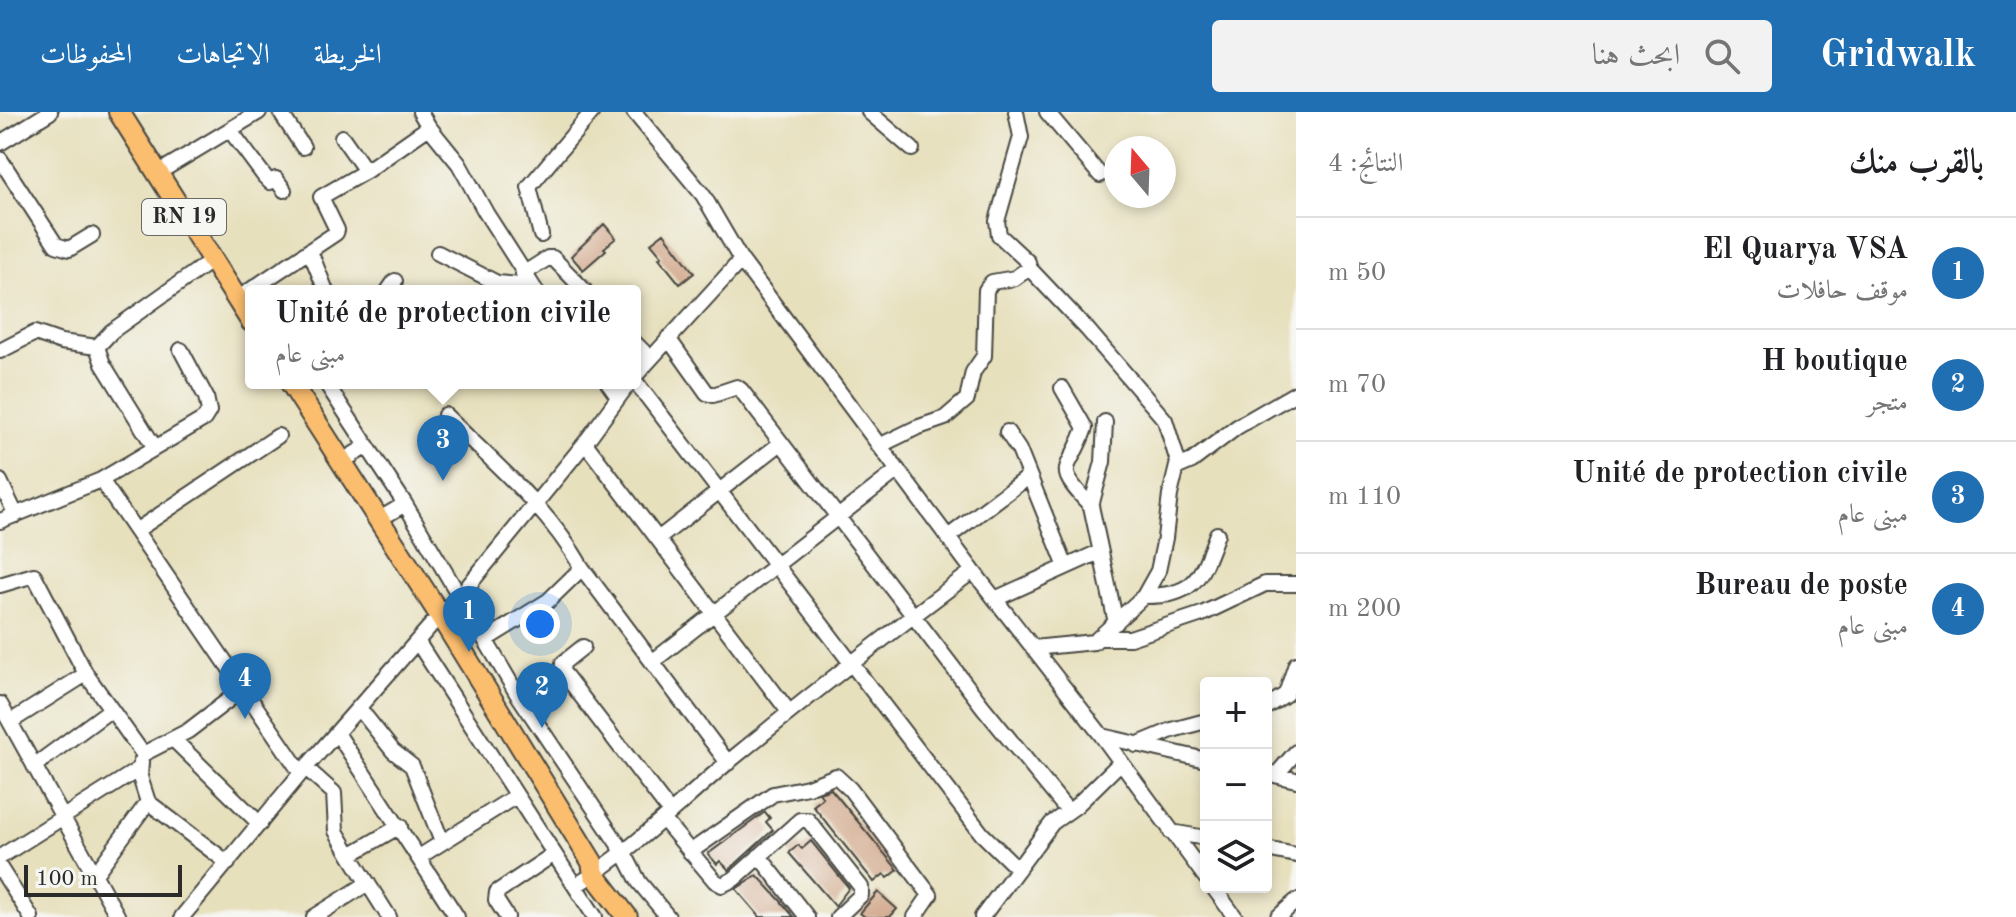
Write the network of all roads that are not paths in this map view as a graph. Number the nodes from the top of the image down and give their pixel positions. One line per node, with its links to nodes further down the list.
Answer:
1 (50, 112): 14 (street)
2 (119, 112): 19 (highway, RN 19)
3 (259, 112): 12 (street)
4 (280, 112): 15 (street)
5 (420, 112): 11 (street)
6 (592, 112): 23 (street)
7 (634, 112): 27 (street)
8 (869, 112): 16 (street)
9 (1016, 112): 28 (street)
10 (1047, 112): 20 (street)
11 (429, 127): 18 (street); 29 (street)
12 (230, 130): 19 (street); 21 (street)
13 (342, 137): 18 (street)
14 (0, 143)
15 (303, 147)
16 (912, 149)
17 (0, 159): 22 (street)
18 (366, 171): 24 (street)
19 (156, 174): 26 (highway, RN 19)
20 (1100, 175)
21 (284, 190)
22 (92, 235)
23 (541, 235)
24 (310, 251): 30 (street); 31 (street)
25 (438, 253): 29 (street)
26 (212, 260): 34 (highway, RN 19); 37 (street)
27 (741, 260): 36 (street); 60 (street)
28 (1029, 268): 60 (street); 63 (street)
29 (530, 284): 32 (street)
30 (267, 285)
31 (324, 285)
32 (579, 285)
33 (245, 295): 34 (street)
34 (237, 299): 35 (highway, RN 19)
35 (245, 312)
36 (668, 338): 41 (street); 58 (street)
37 (97, 347): 40 (street); 61 (street)
38 (641, 349): 41 (street)
39 (181, 350): 61 (street)
40 (0, 351)
41 (650, 358): 42 (street)
42 (641, 370)
43 (641, 386): 68 (street)
44 (1062, 388): 71 (street)
45 (295, 389): 53 (highway)
46 (330, 389): 51 (street)
47 (612, 389): 50 (street)
48 (624, 389): 50 (street)
49 (1296, 393): 63 (street)
50 (618, 397): 57 (street)
51 (338, 403): 53 (street); 59 (street)
52 (445, 415): 70 (street)
53 (313, 419): 62 (highway)
54 (1105, 422): 71 (street)
55 (1007, 432): 65 (street)
56 (278, 436): 76 (street)
57 (585, 443): 70 (street); 79 (street)
58 (781, 443): 68 (street); 73 (street)
59 (367, 446): 62 (street); 69 (street)
60 (879, 446): 64 (street)
61 (155, 448): 66 (street)
62 (341, 462): 74 (highway)
63 (1178, 467): 88 (street)
64 (898, 470): 73 (street); 78 (street)
65 (1029, 476): 78 (street); 82 (street)
66 (101, 480): 72 (street); 76 (street)
67 (0, 481): 72 (street)
68 (720, 492): 79 (street); 81 (street)
69 (405, 504): 74 (street); 87 (street)
70 (535, 504): 83 (street); 87 (street)
71 (1091, 506): 80 (street)
72 (16, 515): 75 (street)
73 (839, 517): 81 (street); 92 (street)
74 (378, 520): 91 (highway)
75 (0, 521)
76 (137, 530): 103 (street)
77 (1217, 534): 88 (street)
78 (948, 537): 84 (street)
79 (658, 539): 90 (street)
80 (1099, 552): 82 (street); 93 (street)
81 (777, 565): 90 (street); 99 (street)
82 (1066, 567): 89 (street)
83 (582, 568): 95 (street); 100 (street)
84 (973, 571): 89 (street); 92 (street)
85 (1296, 584): 94 (street)
86 (0, 585): 102 (street)
87 (460, 596): 91 (street); 95 (street)
88 (1144, 596): 93 (street)
89 (995, 599): 98 (street)
90 (714, 613): 100 (street); 108 (street)
91 (440, 615): 96 (street); 146 (highway)
92 (914, 615): 99 (street); 127 (street)
93 (1116, 623): 94 (street)
94 (1100, 638): 98 (street)
95 (485, 640): 137 (street)
96 (417, 641): 106 (street); 125 (street)
97 (583, 647): 129 (street)
98 (1033, 648): 112 (street)
99 (851, 661): 108 (street); 147 (street)
100 (652, 662): 118 (street)
101 (1296, 664): 104 (street)
102 (86, 674): 107 (street); 109 (street)
103 (243, 689): 113 (street); 121 (street)
104 (1272, 703)
105 (0, 704): 109 (street)
106 (359, 708): 111 (street); 134 (street)
107 (110, 710): 117 (street); 120 (street)
108 (789, 712): 118 (street)
109 (10, 722): 120 (street)
110 (1200, 723): 114 (street)
111 (337, 733): 121 (street); 131 (street)
112 (1102, 736): 114 (street); 119 (street)
113 (173, 739): 117 (street); 130 (street)
114 (1136, 745): 116 (street)
115 (1296, 752): 122 (street)
116 (1200, 759)
117 (141, 762): 126 (street); 128 (street)
118 (728, 763): 129 (street)
119 (1120, 763): 127 (street); 132 (street)
120 (34, 766): 128 (street)
121 (304, 771): 130 (street); 139 (street)
122 (1272, 773)
123 (1272, 774): 124 (street)
124 (1296, 780)
125 (516, 796): 134 (street); 138 (street)
126 (148, 802): 144 (street); 149 (street)
127 (1068, 811): 147 (street)
128 (62, 816): 142 (street); 149 (street)
129 (667, 816): 136 (street); 137 (street)
130 (260, 824): 144 (street)
131 (400, 826): 139 (street); 143 (street)
132 (1171, 832): 133 (street); 148 (street)
133 (1200, 837)
134 (442, 842): 143 (street)
135 (1272, 850): 140 (street)
136 (690, 852): 141 (street); 167 (street)
137 (624, 853): 146 (street); 164 (street)
138 (554, 854): 151 (street); 161 (street)
139 (350, 855): 150 (street)
140 (1296, 855)
141 (759, 856): 165 (street); 166 (street)
142 (0, 857)
143 (419, 857): 160 (street)
144 (228, 863): 157 (street)
145 (0, 868): 155 (street)
146 (597, 868): 151 (street); 162 (highway); 163 (highway)
147 (1018, 869): 168 (street)
148 (1200, 870)
149 (96, 873): 156 (street)
150 (368, 883): 158 (street); 159 (street)
151 (575, 886): 154 (street)
152 (1217, 893): 169 (street)
153 (1296, 901): 170 (street)
154 (589, 915)
155 (31, 917)
156 (118, 917)
157 (182, 917)
158 (314, 917)
159 (389, 917)
160 (457, 917)
161 (507, 917)
162 (627, 917)
163 (642, 917)
164 (668, 917)
165 (807, 917)
166 (838, 917)
167 (915, 917)
168 (982, 917)
169 (1235, 917)
170 (1278, 917)

